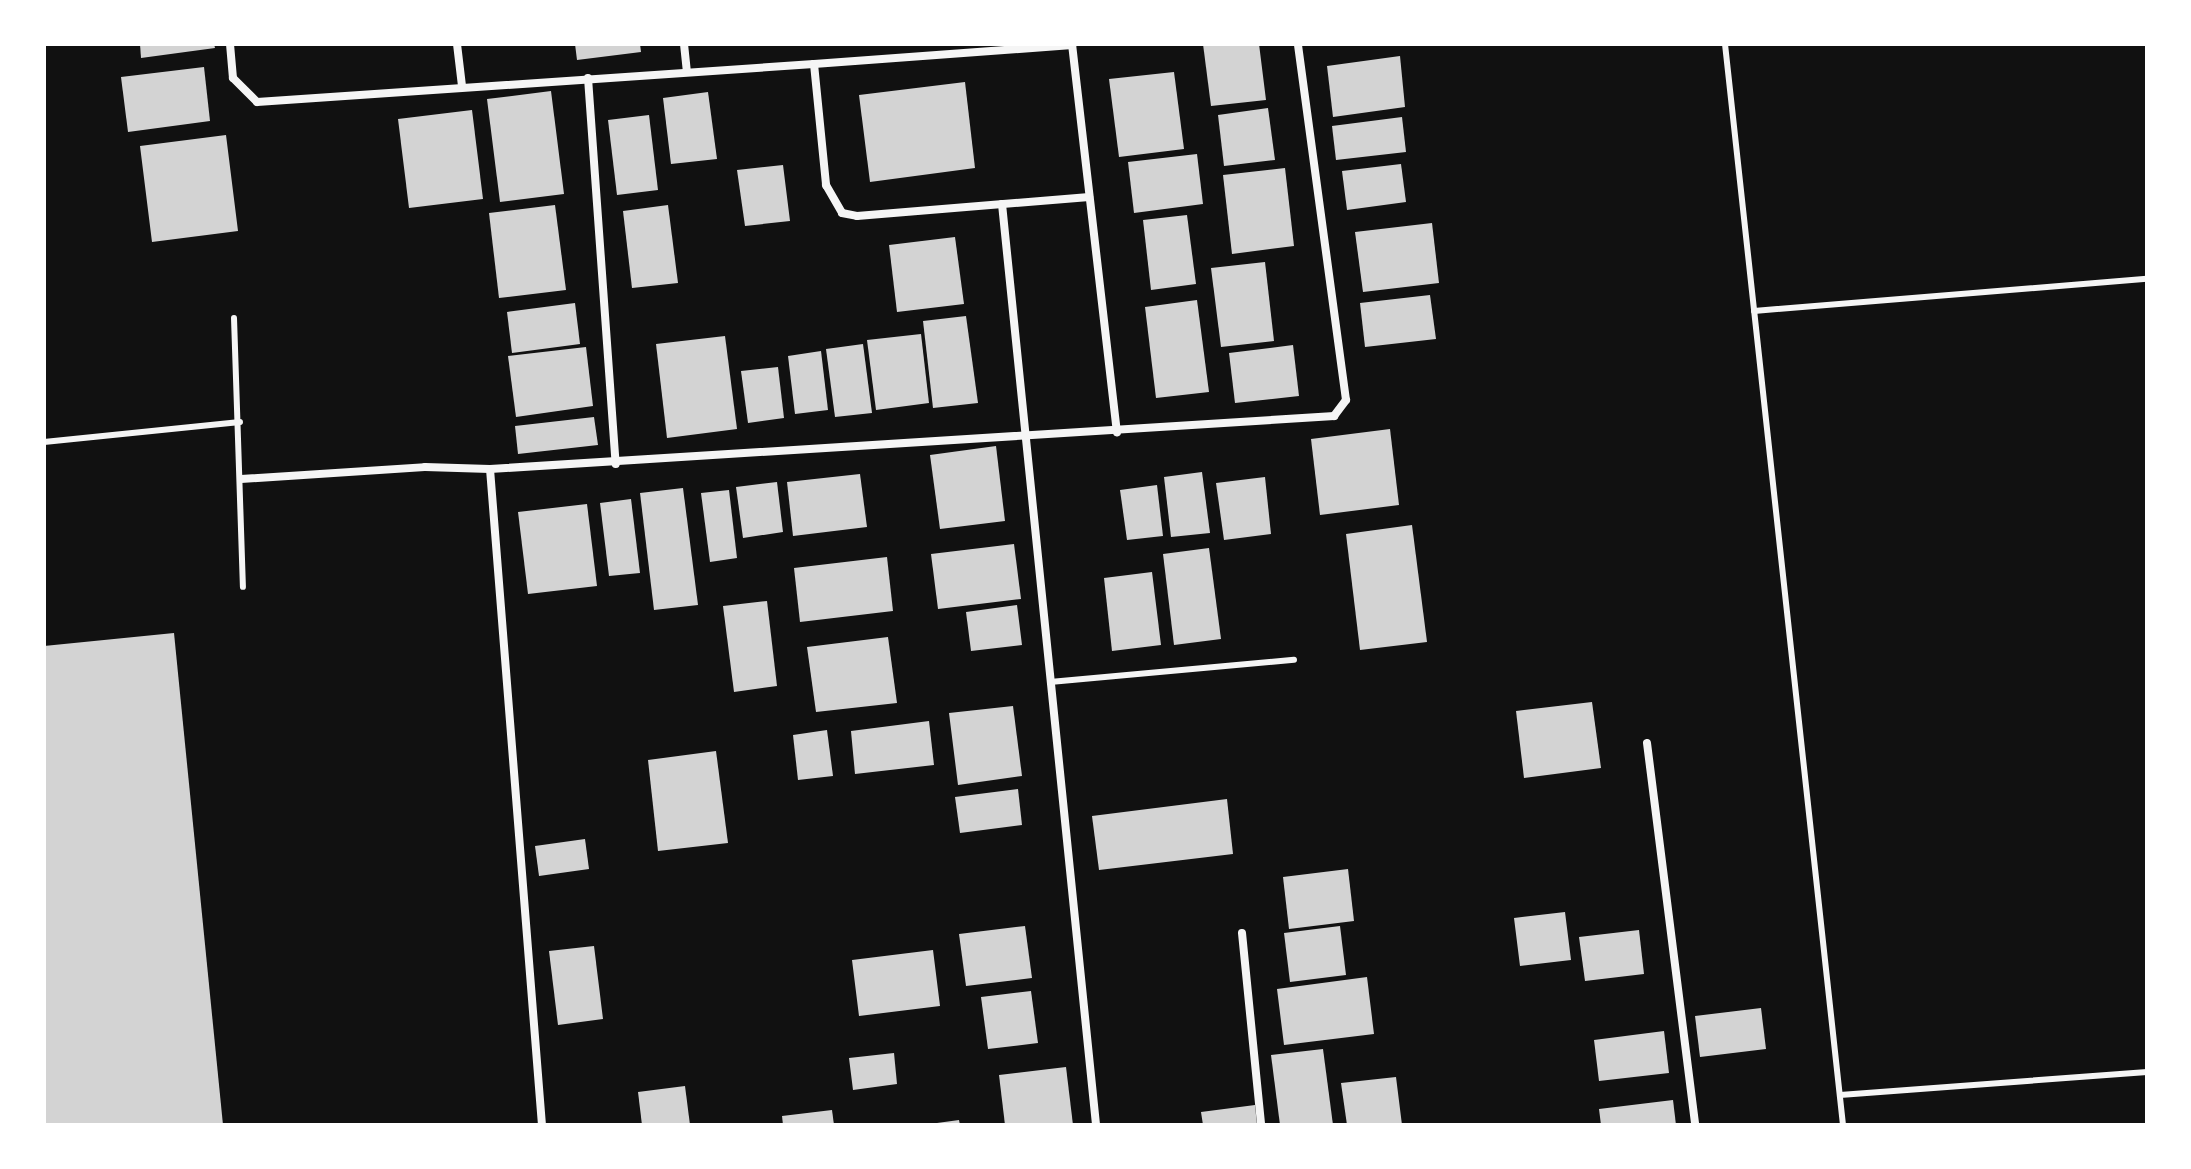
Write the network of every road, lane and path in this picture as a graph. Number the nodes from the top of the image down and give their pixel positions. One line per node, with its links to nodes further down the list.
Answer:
1 (230, 44): 10 (street)
2 (457, 44): 10 (street)
3 (684, 44): 8 (street)
4 (1072, 44): 7 (street); 11 (street)
5 (1298, 44): 17 (street)
6 (1725, 44): 14 (lane)
7 (814, 64): 8 (street); 12 (street)
8 (687, 72): 9 (street)
9 (588, 78): 10 (street); 20 (street)
10 (462, 86)
11 (1089, 197): 12 (street); 17 (street)
12 (1002, 204): 18 (street)
13 (2147, 279): 14 (lane)
14 (1754, 311): 29 (lane)
15 (234, 318): 16 (lane)
16 (240, 422): 19 (lane); 22 (lane)
17 (1117, 432): 18 (street)
18 (1026, 436): 20 (street); 25 (street)
19 (44, 442)
20 (616, 464): 21 (street)
21 (490, 469): 22 (street); 30 (street)
22 (241, 479): 23 (lane)
23 (243, 587)
24 (1294, 660): 25 (lane)
25 (1048, 682): 31 (street)
26 (1647, 743): 33 (street)
27 (1242, 933): 32 (street)
28 (2147, 1072): 29 (lane)
29 (1840, 1095): 34 (lane)
30 (542, 1125)
31 (1096, 1125)
32 (1261, 1125)
33 (1695, 1125)
34 (1843, 1125)

